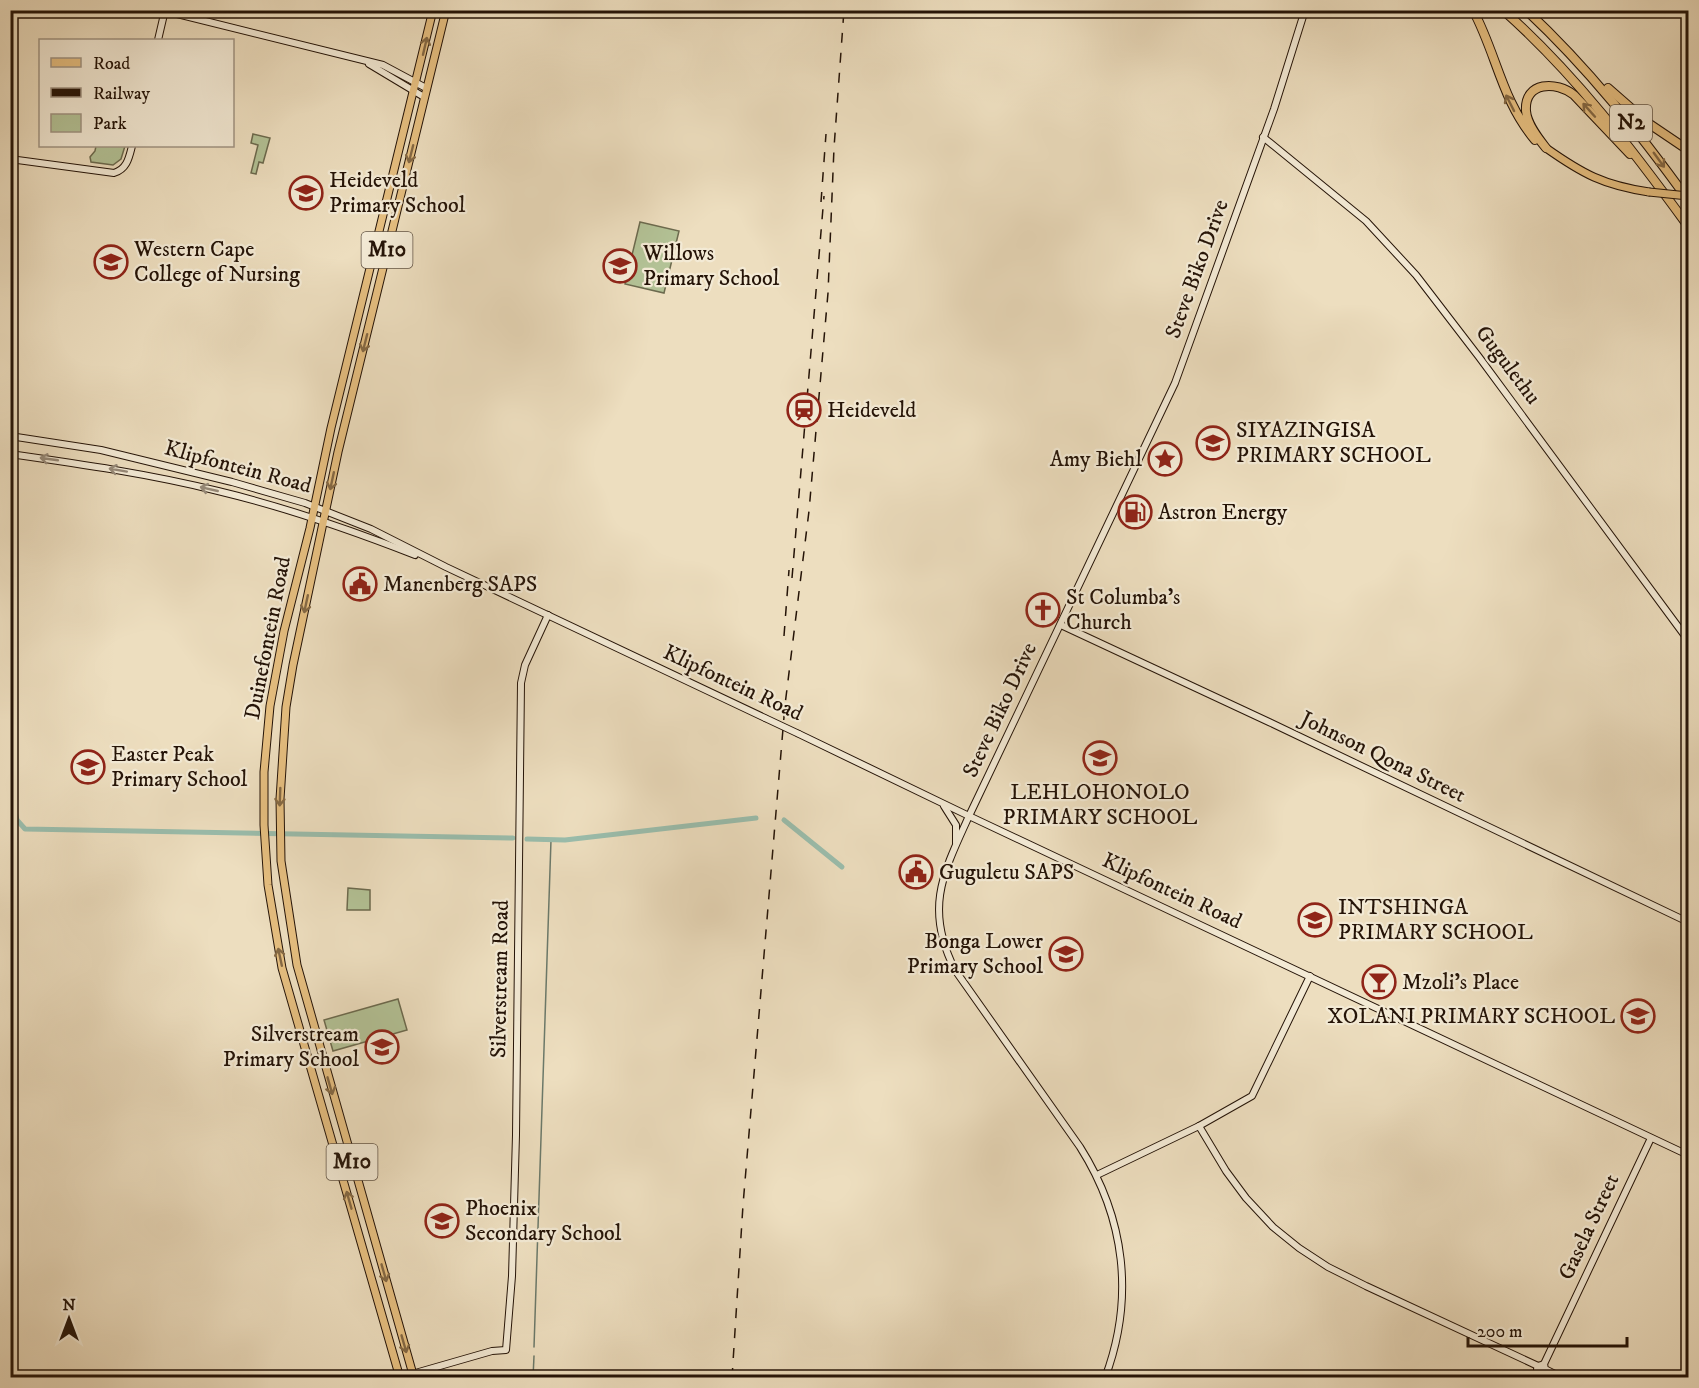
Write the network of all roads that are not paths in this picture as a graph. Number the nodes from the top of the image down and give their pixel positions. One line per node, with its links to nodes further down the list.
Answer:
1 (433, 10): 11 (main road, Duinefontein Road / M10, one-way to 1)
2 (446, 10): 12 (main road, Duinefontein Road / M10)
3 (1305, 10): 15 (main road, Steve Biko Drive)
4 (1473, 10): 17 (highway, one-way to 4)
5 (1503, 10): 20 (highway, N2)
6 (1526, 10): 9 (highway, N2)
7 (165, 11): 8 (main road); 10 (main road)
8 (158, 39)
9 (1568, 51): 18 (highway); 22 (highway, N2, one-way to 22)
10 (363, 60): 11 (main road); 13 (main road)
11 (417, 82): 12 (main road); 13 (main road, Duinefontein Road / M10)
12 (426, 88): 14 (main road, Duinefontein Road / M10)
13 (414, 92): 14 (main road); 26 (main road, Duinefontein Road / M10)
14 (424, 97): 27 (main road, Duinefontein Road / M10, one-way to 27)
15 (1265, 139): 32 (main road, Steve Biko Drive); 33 (main road, Gugulethu)
16 (132, 147): 19 (main road)
17 (1546, 148): 20 (highway, one-way to 17); 21 (main road, bridge)
18 (1689, 150)
19 (10, 159)
20 (1657, 184): 23 (highway, N2)
21 (1689, 196)
22 (1689, 200)
23 (1689, 226)
24 (10, 436): 26 (main road, Klipfontein Road)
25 (10, 454): 28 (main road, Klipfontein Road, one-way to 25)
26 (314, 507): 27 (main road, Klipfontein Road); 28 (main road, Duinefontein Road / M10)
27 (326, 511): 29 (main road, Duinefontein Road / M10); 30 (main road, Klipfontein Road)
28 (312, 519): 29 (main road, Klipfontein Road); 45 (main road, Duinefontein Road / M10, one-way to 28)
29 (323, 522): 30 (main road, Klipfontein Road); 44 (main road, Duinefontein Road / M10, one-way to 44)
30 (446, 567): 31 (main road, Klipfontein Road)
31 (548, 615): 34 (main road, Klipfontein Road, bridge); 44 (main road, Silverstream Road)
32 (1060, 625): 35 (main road, Steve Biko Drive); 37 (main road, Johnson Qona Street)
33 (1689, 640)
34 (942, 803): 35 (main road, Klipfontein Road); 36 (main road)
35 (969, 816): 36 (main road, Steve Biko Drive); 38 (main road, Klipfontein Road)
36 (955, 846): 42 (main road, Steve Biko Drive)
37 (1689, 922)
38 (1310, 976): 39 (main road); 40 (main road, Klipfontein Road)
39 (1199, 1126): 42 (main road); 43 (main road)
40 (1651, 1138): 41 (main road, Klipfontein Road); 43 (main road, Gasela Street)
41 (1689, 1155)
42 (1097, 1175): 46 (main road, Steve Biko Drive)
43 (1541, 1369): 47 (main road)
44 (413, 1376): 45 (main road)
45 (399, 1377)
46 (1105, 1377)
47 (1563, 1377)

